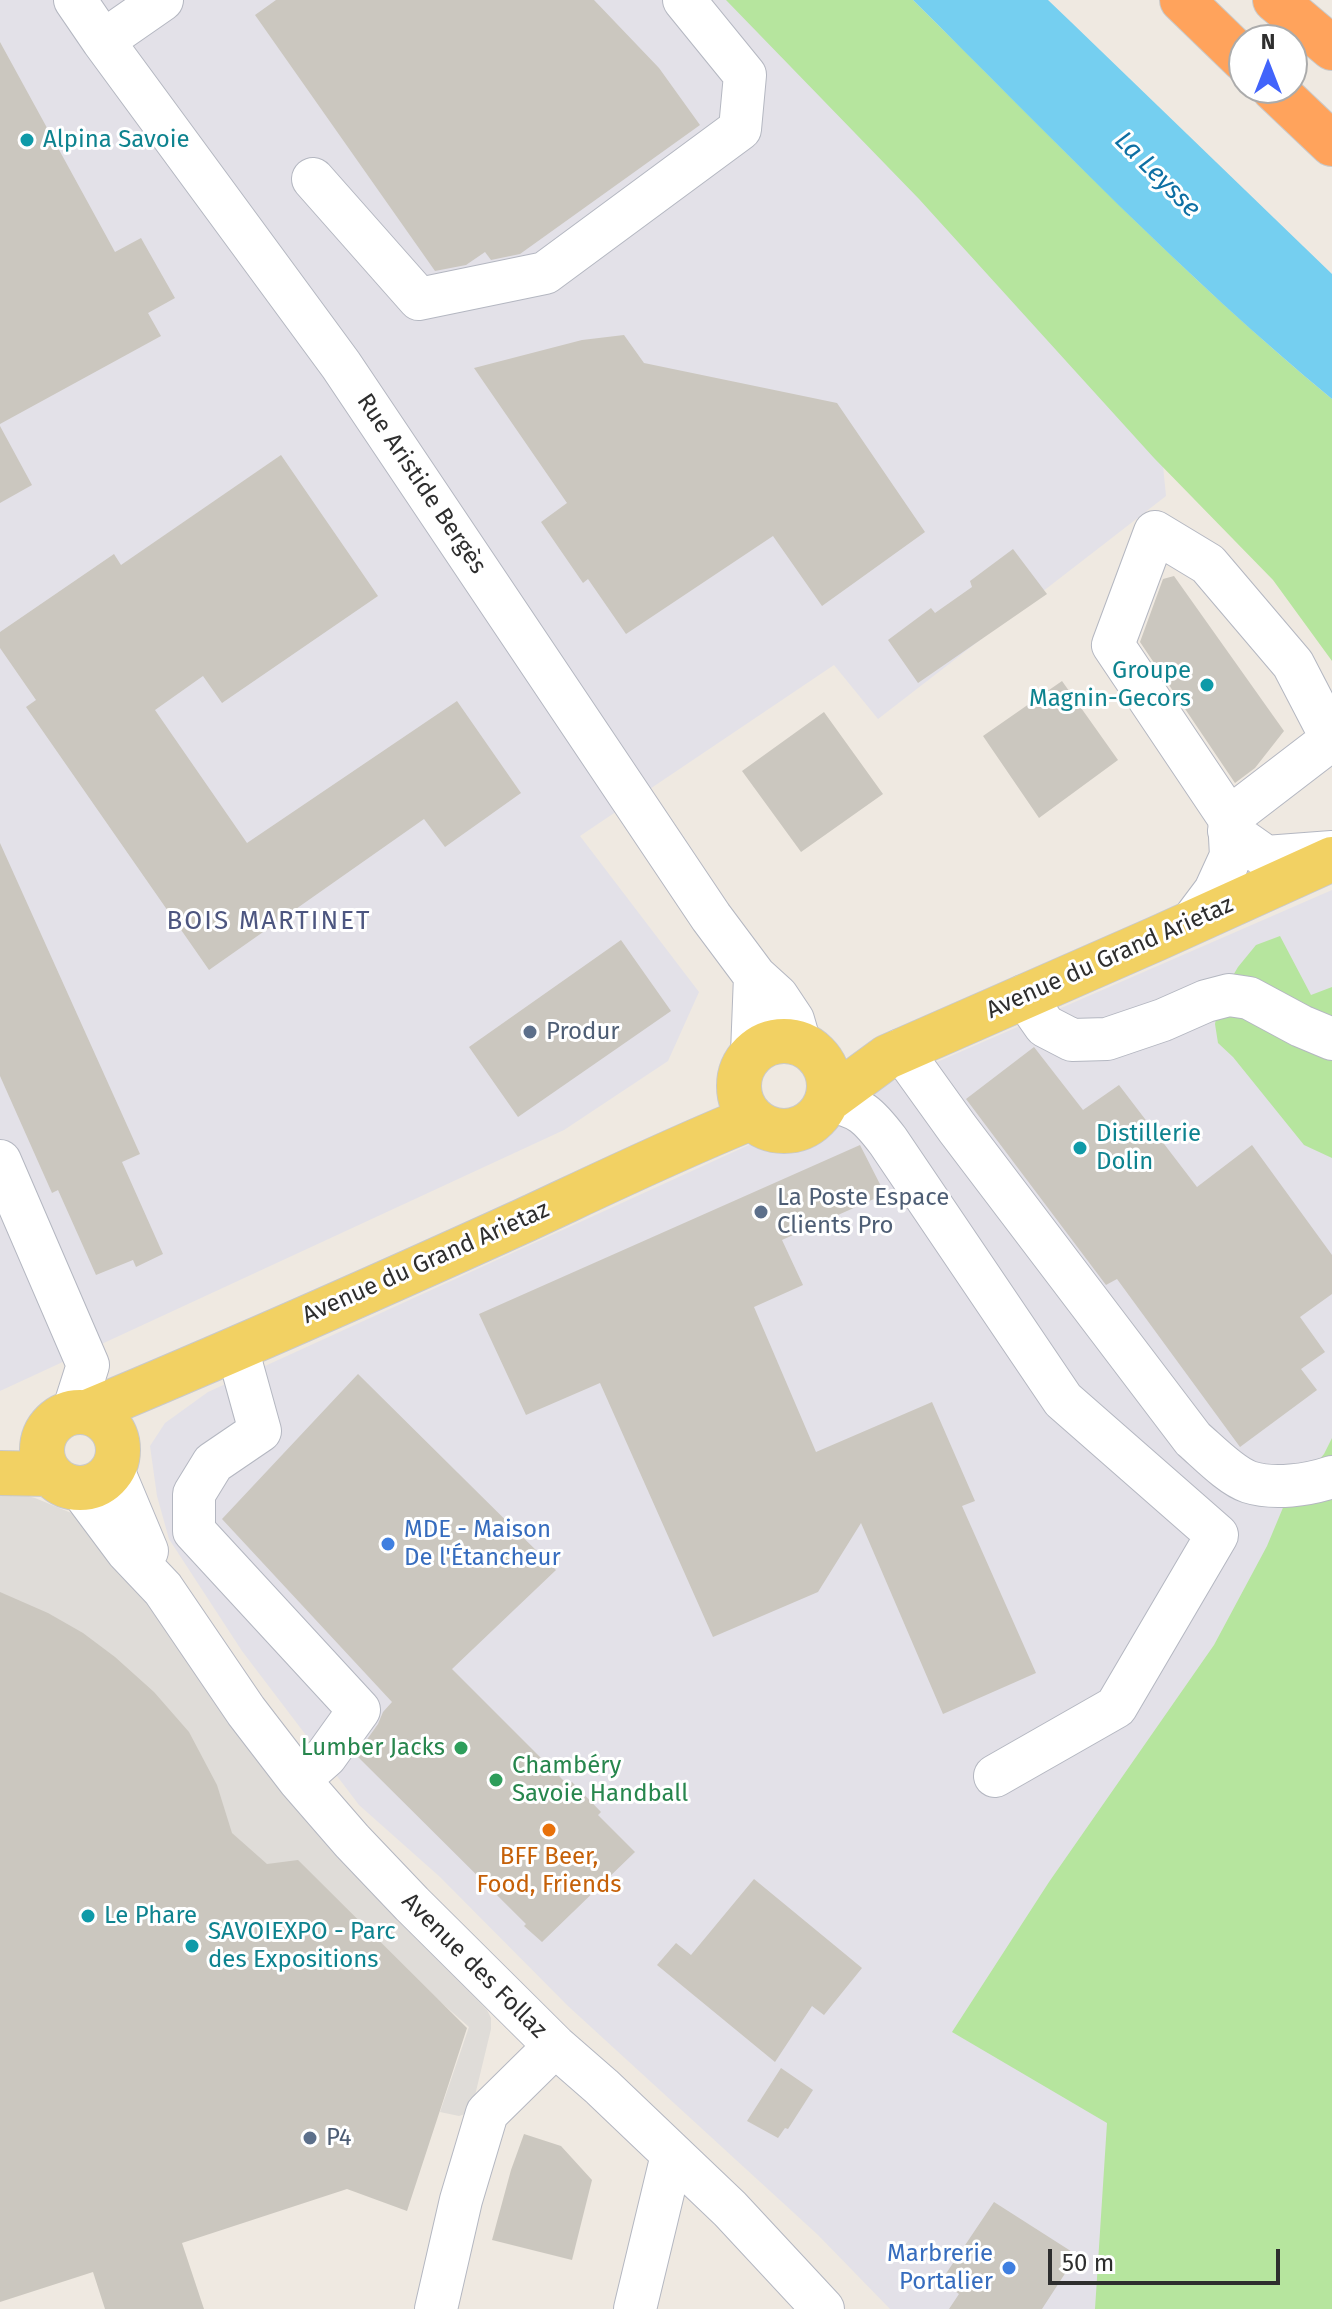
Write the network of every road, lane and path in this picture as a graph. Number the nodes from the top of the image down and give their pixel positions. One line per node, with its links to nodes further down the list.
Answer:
1 (75, 0): 5 (street, Rue Aristide Bergès)
2 (162, 0): 5 (street)
3 (684, 0): 9 (street)
4 (1182, 0): 6 (highway)
5 (103, 41): 14 (street, Rue Aristide Bergès)
6 (1228, 45)
7 (1290, 104): 8 (highway)
8 (1332, 144)
9 (313, 179)
10 (1229, 824): 10 (street); 11 (street); 13 (street)
11 (1332, 852)
12 (1332, 859): 13 (main road, Avenue du Grand Arietaz)
13 (1191, 923): 15 (main road, Avenue du Grand Arietaz)
14 (755, 976): 17 (street, Rue Aristide Bergès); 19 (street)
15 (1024, 996): 16 (street); 18 (main road, Avenue du Grand Arietaz)
16 (1332, 1039)
17 (810, 1050): 18 (main road, Avenue du Grand Arietaz); 19 (main road); 20 (main road)
18 (894, 1053): 20 (main road, Avenue du Grand Arietaz); 26 (street)
19 (747, 1085): 20 (main road); 22 (main road, Avenue du Grand Arietaz)
20 (827, 1101): 27 (street)
21 (0, 1161): 24 (street)
22 (237, 1348): 24 (main road, Avenue du Grand Arietaz); 28 (street)
23 (0, 1447): 24 (main road)
24 (81, 1448): 25 (main road); 28 (street, Avenue des Follaz)
25 (0, 1473)
26 (1332, 1477)
27 (995, 1776)
28 (299, 1780): 29 (street, Avenue des Follaz)
29 (555, 2046): 30 (street, Avenue des Follaz); 31 (street)
30 (672, 2155): 32 (street); 33 (street, Avenue des Follaz)
31 (436, 2309)
32 (635, 2309)
33 (823, 2309)

